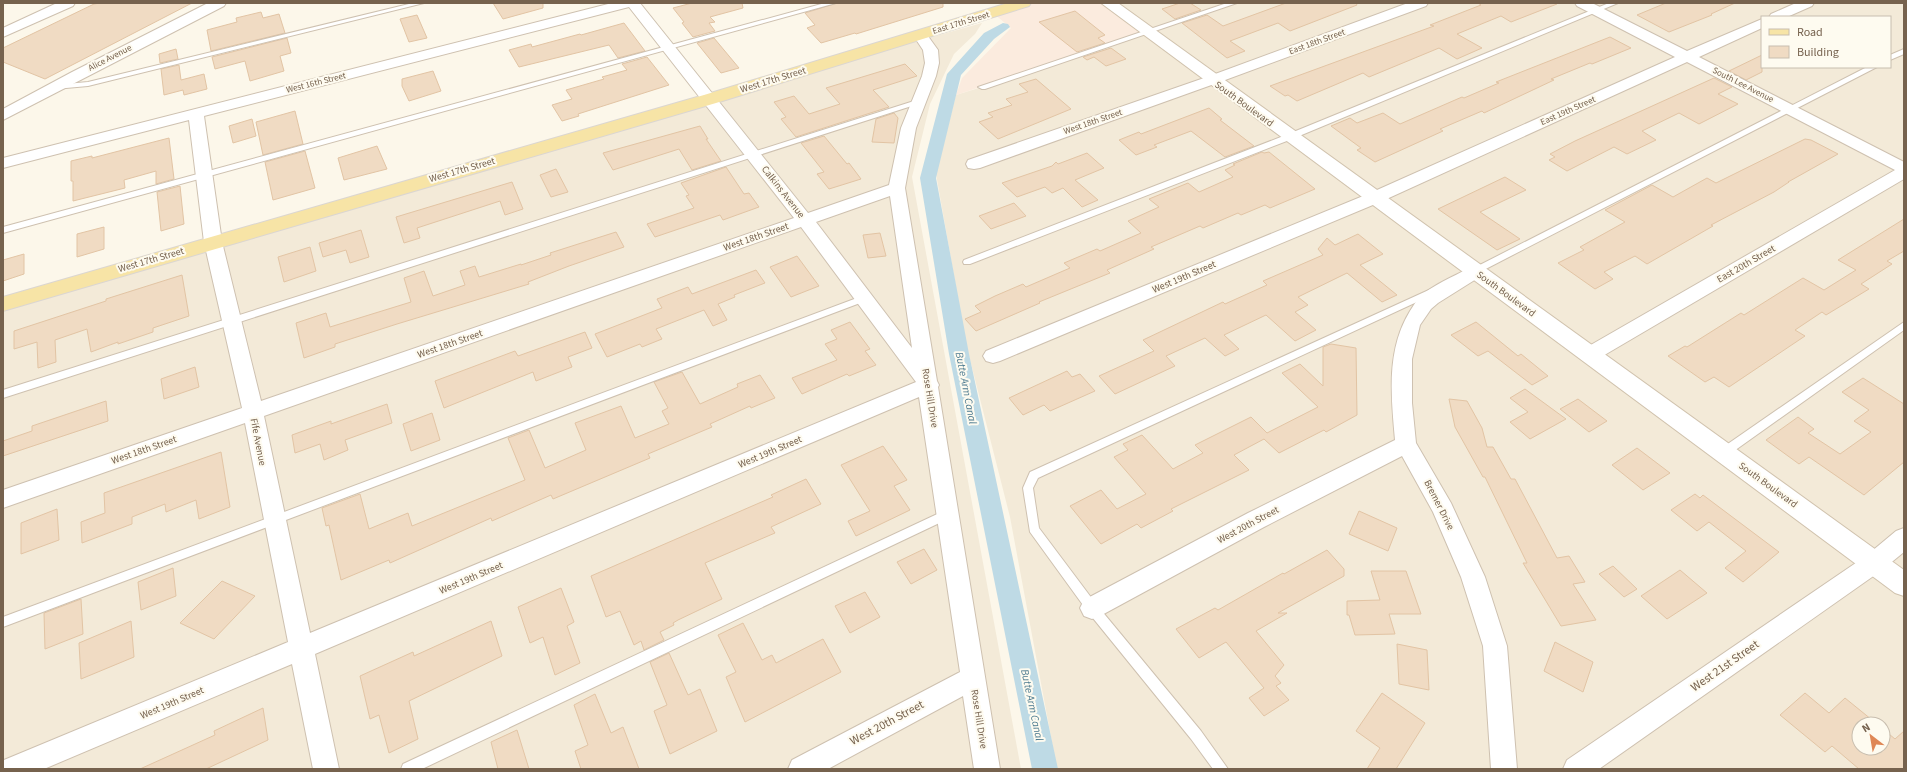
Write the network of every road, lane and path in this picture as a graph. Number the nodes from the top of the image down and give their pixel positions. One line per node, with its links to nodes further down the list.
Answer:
1 (68, 3): 18 (street)
2 (219, 3): 26 (street, Alice Avenue)
3 (421, 3): 26 (lane)
4 (628, 3): 31 (street, West 16th Street)
5 (633, 3): 20 (street, Calkins Avenue)
6 (833, 3): 20 (lane)
7 (1024, 3): 19 (main road, East 17th Street)
8 (1108, 3): 17 (street, South Boulevard)
9 (1234, 3): 17 (lane)
10 (1421, 3): 25 (street, East 18th Street)
11 (1582, 3): 14 (street, South Lee Avenue)
12 (1614, 3): 14 (lane)
13 (1807, 3): 15 (street)
14 (1596, 10): 22 (street, South Lee Avenue); 33 (lane)
15 (1778, 16)
16 (1761, 23): 22 (street, East 19th Street)
17 (1149, 32): 25 (street, South Boulevard); 27 (lane)
18 (3, 33)
19 (920, 35): 28 (main road, West 17th Street); 29 (street, Rose Hill Drive)
20 (669, 47): 28 (street, Calkins Avenue); 39 (lane)
21 (1904, 51): 23 (lane)
22 (1688, 57): 30 (street, South Lee Avenue); 41 (street, East 19th Street)
23 (1891, 58)
24 (1871, 68): 30 (lane)
25 (1212, 80): 33 (street, South Boulevard); 36 (street, West 18th Street)
26 (53, 87): 32 (street, Alice Avenue)
27 (982, 87)
28 (710, 99): 34 (street, Calkins Avenue); 44 (main road, West 17th Street)
29 (918, 103): 34 (lane); 40 (street, Rose Hill Drive)
30 (1792, 110): 37 (street, South Lee Avenue); 46 (lane)
31 (196, 114): 35 (street, West 16th Street); 39 (street, Fife Avenue)
32 (3, 115)
33 (1289, 137): 41 (street, South Boulevard); 45 (lane)
34 (753, 154): 42 (street, Calkins Avenue); 49 (lane)
35 (3, 163)
36 (974, 164)
37 (1904, 168)
38 (1904, 172): 51 (street, East 20th Street)
39 (205, 173): 43 (lane); 44 (street, Fife Avenue)
40 (897, 188): 42 (street, West 18th Street); 53 (street, Rose Hill Drive)
41 (1374, 198): 46 (street, South Boulevard); 52 (street, West 19th Street)
42 (805, 220): 47 (street, Calkins Avenue); 55 (street, West 18th Street)
43 (3, 230)
44 (214, 242): 48 (main road, West 17th Street); 49 (street, Fife Avenue)
45 (966, 262)
46 (1475, 272): 51 (street, South Boulevard); 56 (street, Bremer Drive); 64 (lane)
47 (865, 298): 53 (street, Calkins Avenue); 60 (lane)
48 (3, 304)
49 (232, 321): 54 (lane); 55 (street, Fife Avenue)
50 (1904, 325): 57 (lane)
51 (1589, 355): 57 (street, South Boulevard)
52 (993, 356)
53 (929, 385): 59 (street, Rose Hill Drive); 66 (street, West 19th Street)
54 (3, 394)
55 (253, 412): 58 (street, West 18th Street); 60 (street, Fife Avenue)
56 (1406, 444): 64 (street, West 20th Street); 74 (street, Bremer Drive)
57 (1723, 453): 62 (street, South Boulevard)
58 (3, 499)
59 (948, 514): 67 (street, Rose Hill Drive); 70 (lane)
60 (274, 520): 65 (lane); 66 (street, Fife Avenue)
61 (1904, 538): 62 (street, West 21st Street)
62 (1874, 563): 63 (street, South Boulevard); 75 (street, West 21st Street)
63 (1904, 585)
64 (1092, 608): 73 (lane)
65 (3, 622)
66 (301, 650): 68 (street, West 19th Street); 69 (street, Fife Avenue)
67 (972, 678): 71 (street, West 20th Street); 72 (street, Rose Hill Drive)
68 (13, 769)
69 (326, 769)
70 (408, 769)
71 (801, 769)
72 (987, 769)
73 (1221, 769)
74 (1504, 769)
75 (1576, 769)

